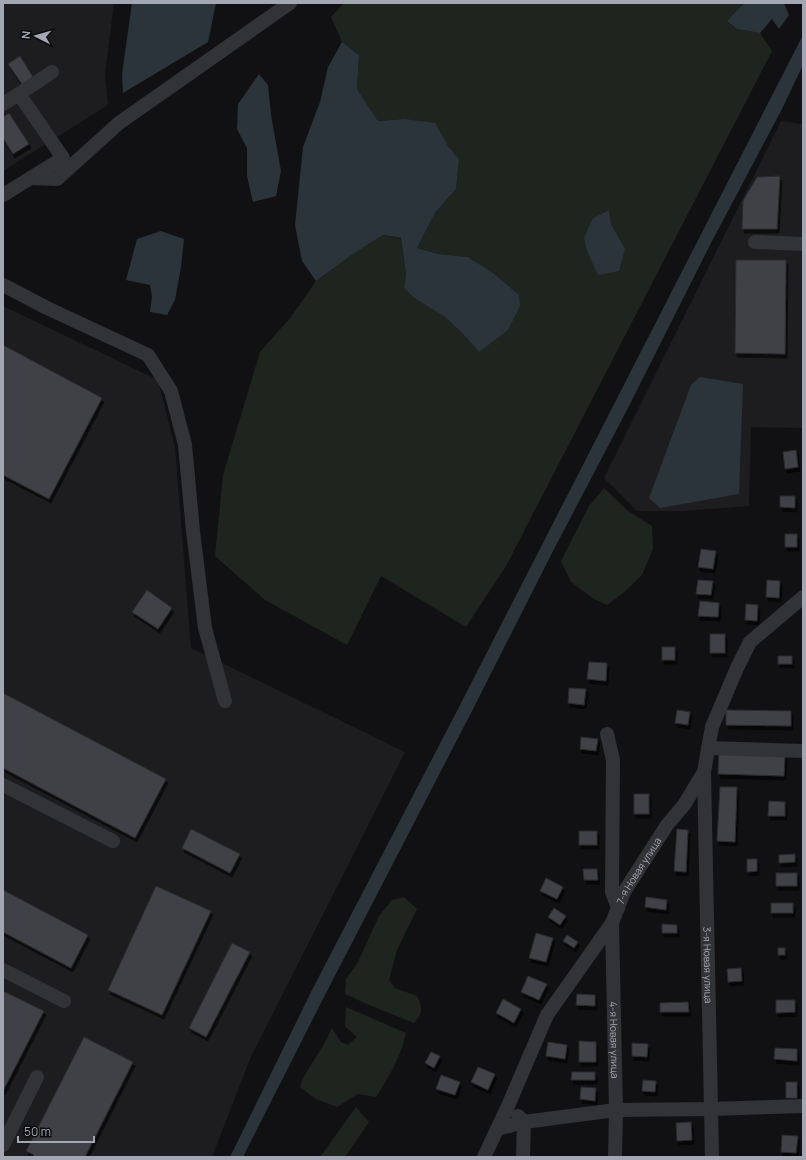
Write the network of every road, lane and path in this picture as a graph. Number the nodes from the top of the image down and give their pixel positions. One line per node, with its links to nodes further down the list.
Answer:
1 (290, 3): 5 (street)
2 (52, 72): 3 (street)
3 (19, 94): 4 (street); 5 (street)
4 (3, 104)
5 (31, 178): 6 (street)
6 (3, 195)
7 (755, 242): 8 (street)
8 (803, 244)
9 (3, 285): 11 (street)
10 (802, 603): 13 (street, 7-я Новая улица)
11 (225, 701)
12 (607, 734): 18 (street)
13 (708, 748): 14 (street); 15 (street, 7-я Новая улица)
14 (803, 751)
15 (704, 772): 18 (street, 7-я Новая улица); 25 (street, 3-я Новая улица)
16 (3, 785): 17 (street)
17 (113, 841)
18 (618, 908): 19 (street, 7-я Новая улица)
19 (612, 923): 23 (street, 7-я Новая улица); 26 (street, 4-я Новая улица)
20 (3, 970): 21 (street)
21 (64, 1001)
22 (37, 1077): 29 (street)
23 (508, 1106): 27 (street); 28 (street, 7-я Новая улица)
24 (803, 1106): 25 (street)
25 (712, 1109): 26 (street); 33 (street, 3-я Новая улица)
26 (616, 1110): 27 (street); 32 (street, 4-я Новая улица)
27 (524, 1122): 28 (street); 31 (street)
28 (497, 1129): 30 (street, 7-я Новая улица)
29 (3, 1145)
30 (484, 1157)
31 (522, 1157)
32 (615, 1157)
33 (712, 1157)

